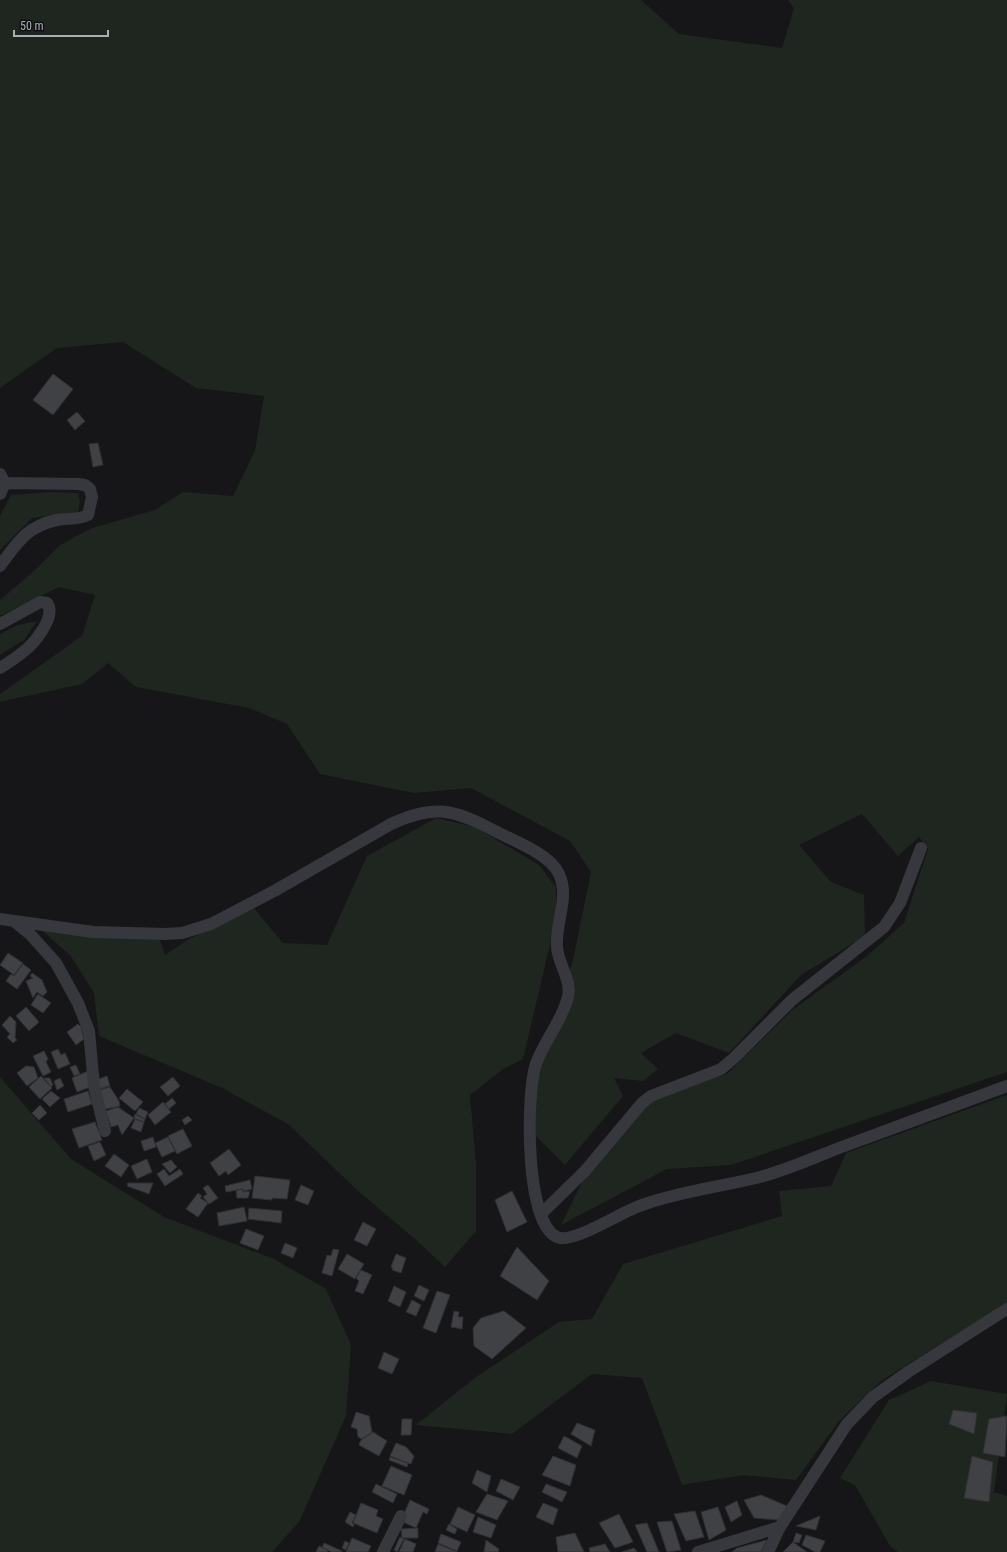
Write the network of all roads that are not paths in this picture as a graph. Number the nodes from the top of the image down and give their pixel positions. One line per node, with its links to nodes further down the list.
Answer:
1 (2, 484): 2 (street)
2 (0, 566)
3 (0, 624): 4 (street)
4 (0, 668)
5 (921, 848): 10 (street)
6 (0, 919): 7 (street)
7 (13, 920): 9 (street); 10 (street)
8 (1007, 1086): 10 (street)
9 (105, 1131)
10 (541, 1214)
11 (1007, 1309): 13 (street)
12 (401, 1516): 14 (street)
13 (780, 1527): 15 (street); 16 (street)
14 (383, 1552)
15 (698, 1552)
16 (768, 1552)

